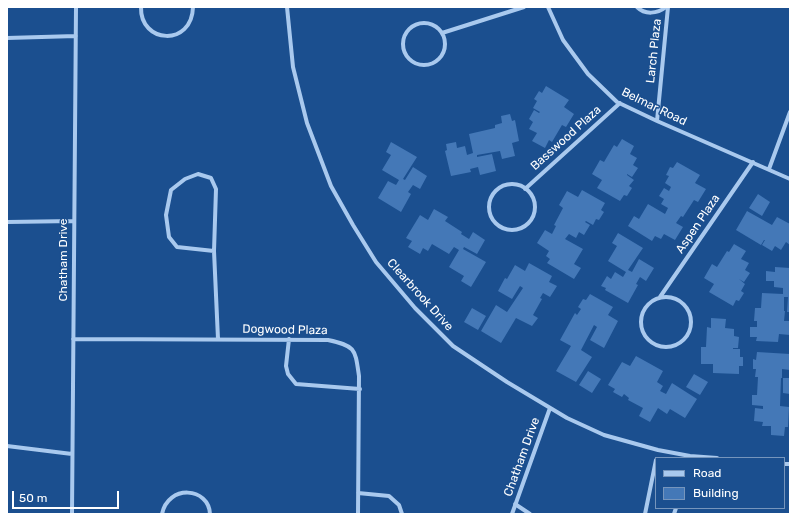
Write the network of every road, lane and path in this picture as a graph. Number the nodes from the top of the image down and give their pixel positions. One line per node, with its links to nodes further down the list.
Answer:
1 (76, 7): 10 (street, Chatham Drive)
2 (141, 7): 3 (street)
3 (192, 7)
4 (287, 7): 27 (street, Clearbrook Drive)
5 (524, 7): 9 (street)
6 (548, 7): 12 (street, Belmar Road)
7 (637, 7): 8 (street)
8 (667, 7): 14 (street, Larch Plaza)
9 (442, 33): 9 (street)
10 (76, 36): 11 (street); 19 (street, Chatham Drive)
11 (7, 38)
12 (620, 103): 14 (street, Belmar Road); 18 (street, Basswood Plaza)
13 (790, 112): 16 (street)
14 (657, 121): 15 (street, Belmar Road)
15 (752, 162): 16 (street, Belmar Road); 22 (street, Aspen Plaza)
16 (769, 169): 17 (street, Belmar Road)
17 (790, 179)
18 (525, 189): 18 (street)
19 (74, 221): 20 (street); 23 (street, Chatham Drive)
20 (7, 222)
21 (214, 251): 21 (street); 24 (street)
22 (660, 297): 22 (street)
23 (73, 339): 24 (street, Dogwood Plaza); 30 (street, Chatham Drive)
24 (218, 339): 25 (street, Dogwood Plaza)
25 (289, 340): 26 (street, Dogwood Plaza); 26 (street)
26 (360, 389): 34 (street, Dogwood Plaza)
27 (550, 408): 29 (street, Clearbrook Drive); 35 (street, Chatham Drive)
28 (7, 446): 30 (street)
29 (658, 450): 31 (street); 32 (street, Clearbrook Drive)
30 (72, 454): 36 (street, Chatham Drive)
31 (656, 457)
32 (690, 457)
33 (655, 464): 43 (street)
34 (358, 493): 39 (street, Dogwood Plaza); 40 (street)
35 (515, 504): 41 (street, Chatham Drive); 42 (street)
36 (72, 514)
37 (162, 514): 38 (street)
38 (210, 514)
39 (358, 514)
40 (402, 514)
41 (512, 514)
42 (530, 514)
43 (645, 514)

